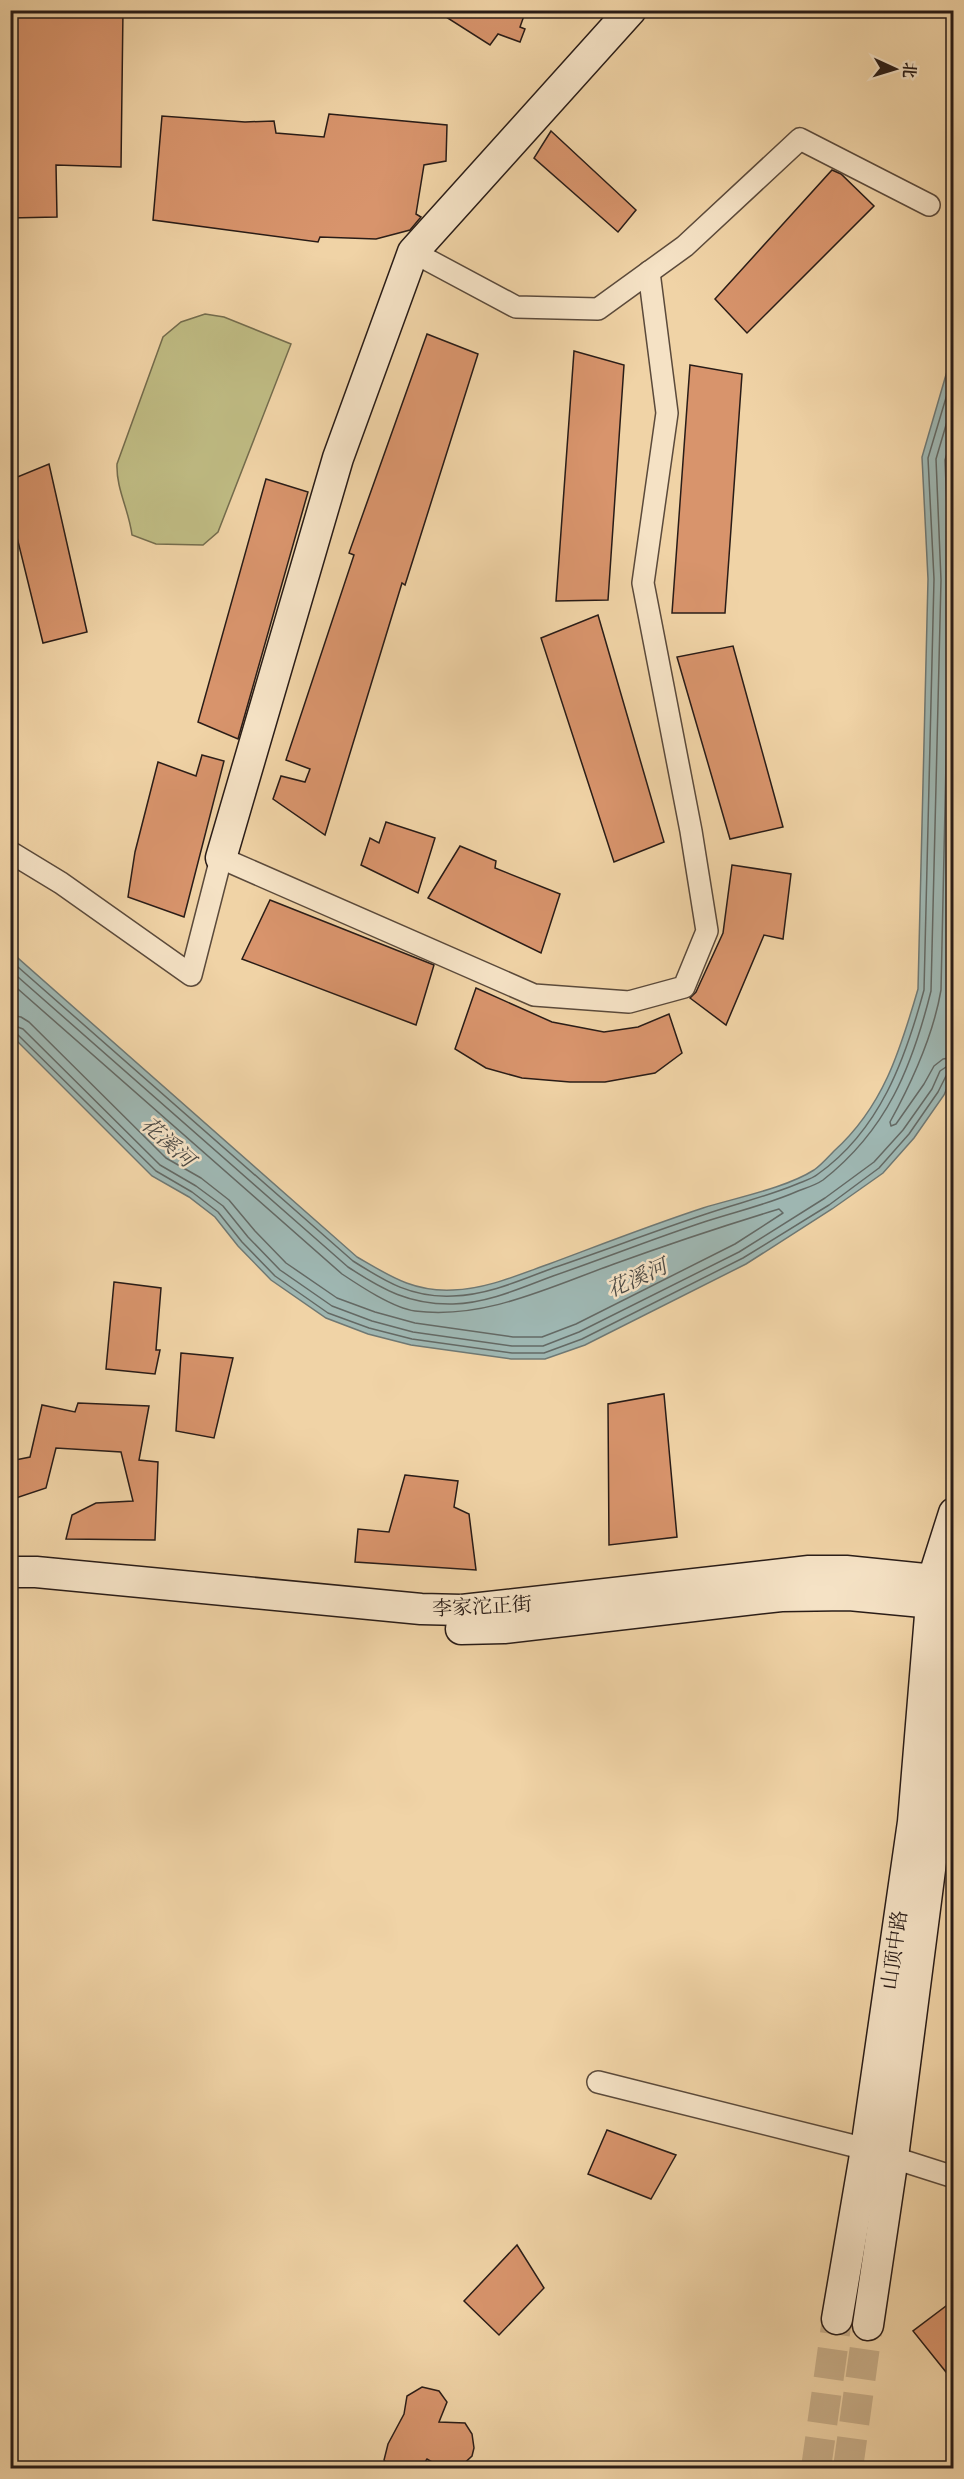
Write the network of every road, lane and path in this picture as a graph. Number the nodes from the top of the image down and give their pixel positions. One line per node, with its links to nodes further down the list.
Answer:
1 (631, 10): 3 (main road)
2 (929, 205): 4 (street)
3 (413, 252): 4 (street); 6 (main road)
4 (649, 272): 6 (street)
5 (10, 852): 6 (street)
6 (221, 858)
7 (954, 1513): 10 (main road, 山顶中路)
8 (10, 1572): 10 (main road, 李家沱正街)
9 (10, 1587): 10 (main road, 李家沱正街)
10 (945, 1597): 12 (main road, 山顶中路)
11 (598, 2082): 12 (street)
12 (879, 2153): 13 (street); 14 (main road, 山顶中路); 15 (main road, 山顶中路)
13 (954, 2177)
14 (837, 2319)
15 (868, 2325)

